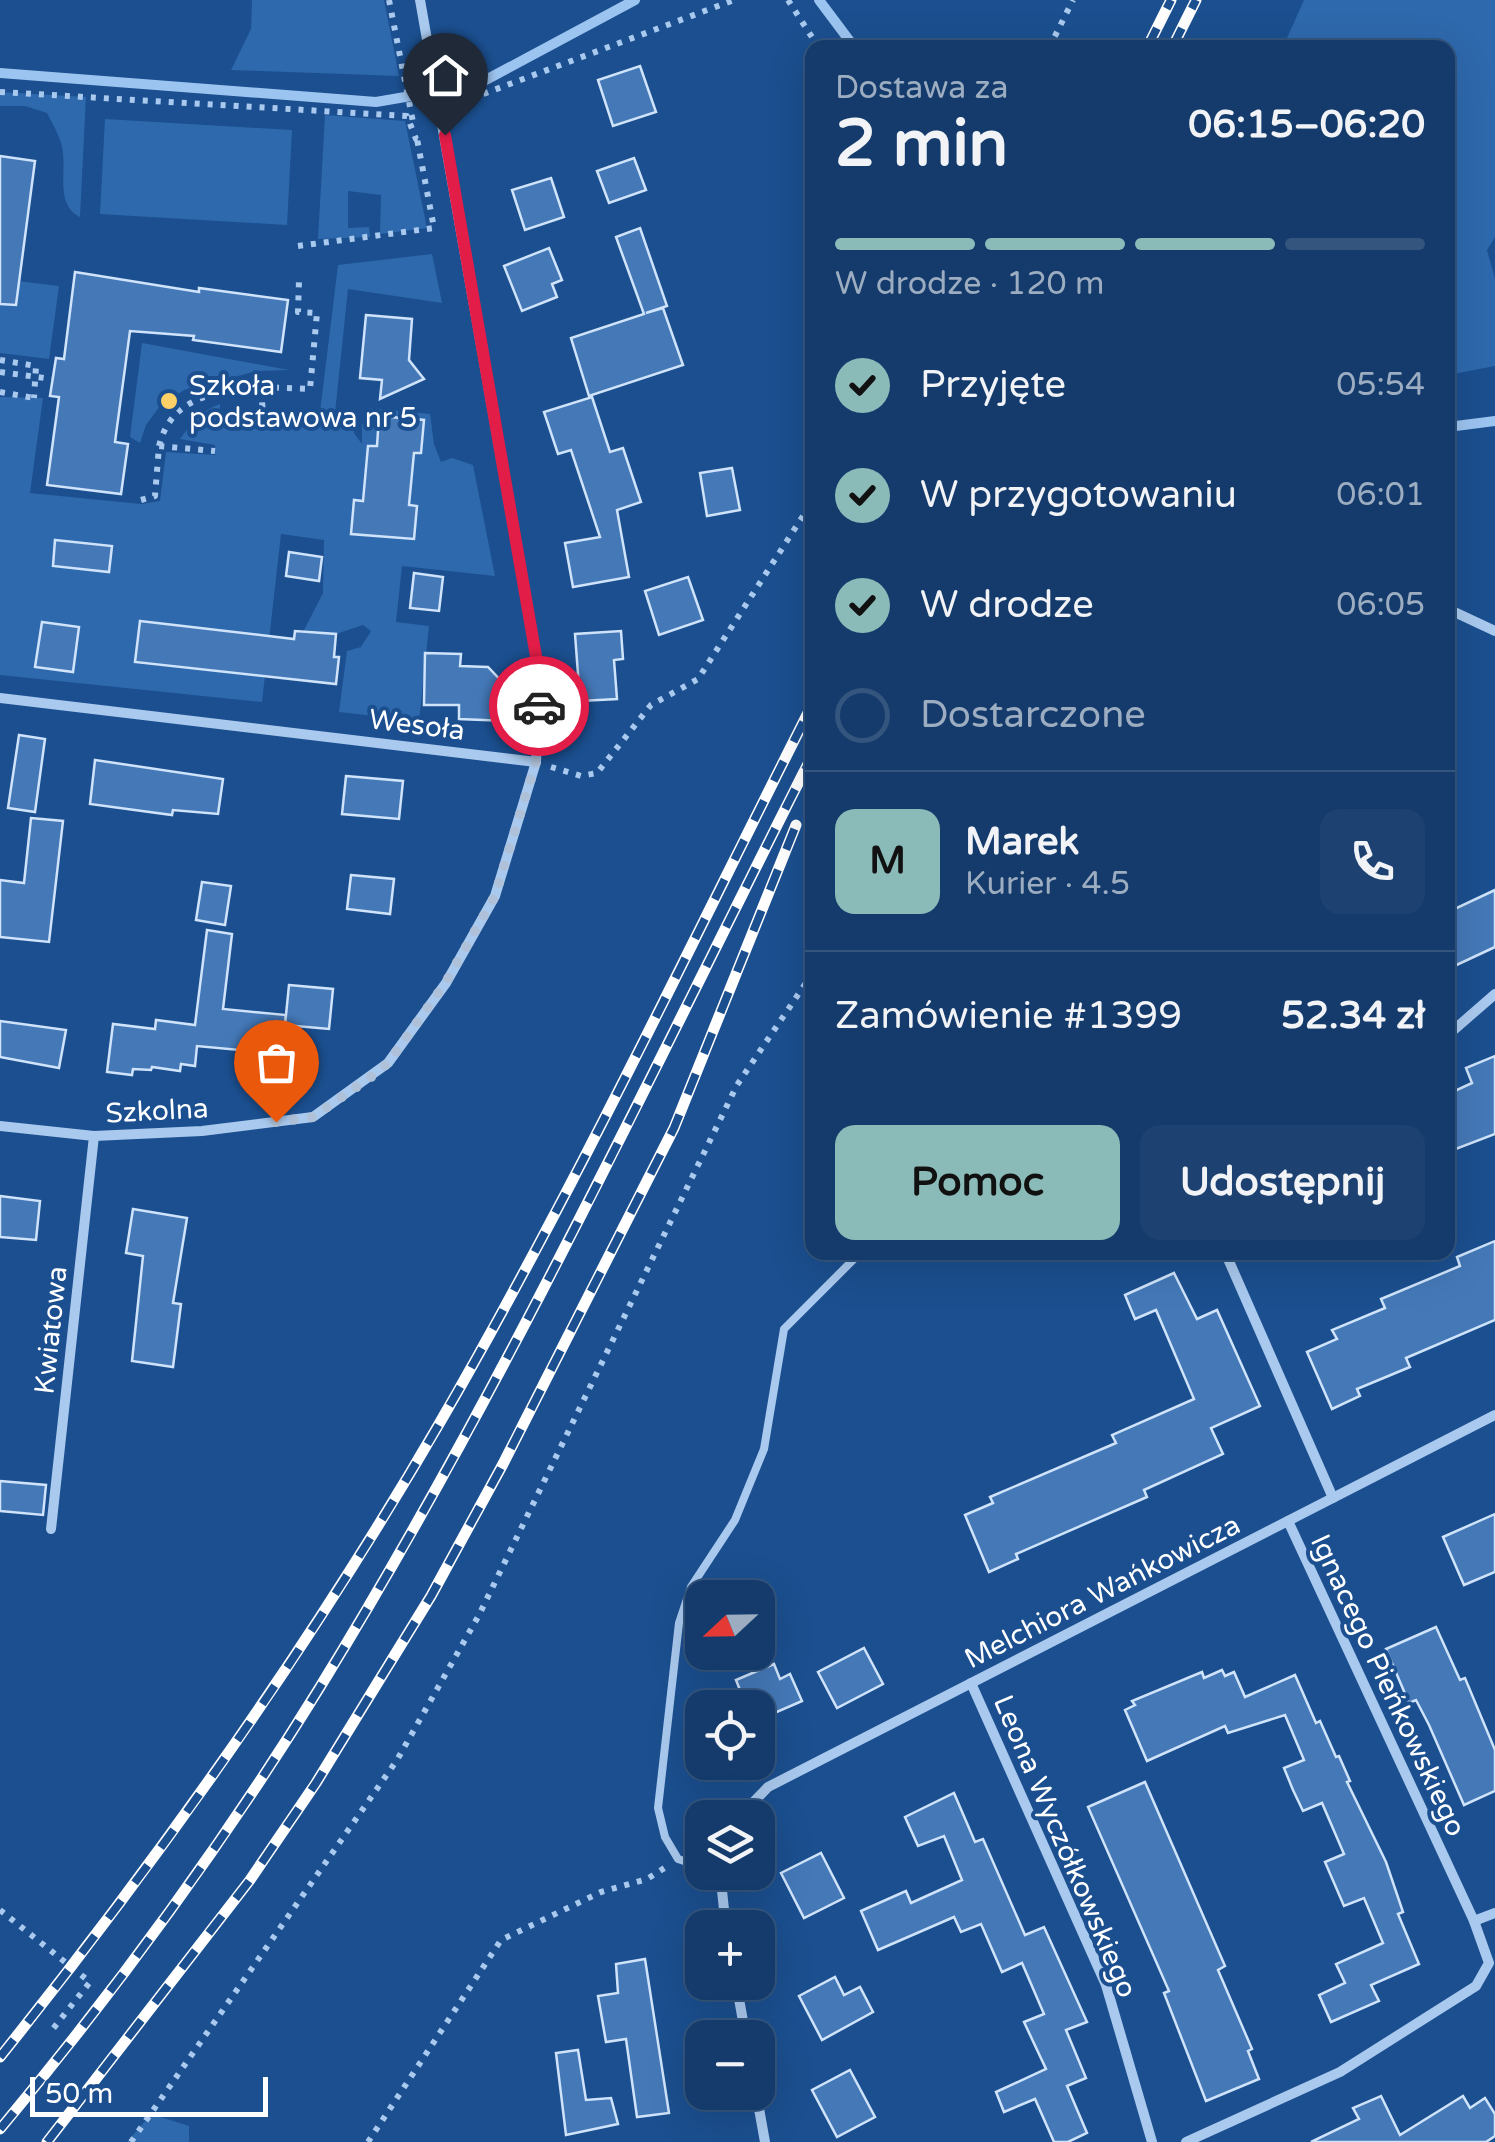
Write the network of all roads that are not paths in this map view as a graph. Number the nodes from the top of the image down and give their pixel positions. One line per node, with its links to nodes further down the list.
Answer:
1 (420, 0): 5 (street, Szkolna)
2 (1455, 617): 3 (street)
3 (1495, 630)
4 (0, 698): 5 (street, Wesoła)
5 (536, 762): 9 (street, Szkolna)
6 (1495, 994): 7 (street)
7 (1455, 1028)
8 (0, 1126): 9 (street, Szkolna)
9 (94, 1136): 15 (street, Kwiatowa)
10 (853, 1260): 18 (lane)
11 (1229, 1260): 13 (street)
12 (1495, 1415): 13 (street, Melchiora Wańkowicza)
13 (1334, 1498): 14 (street, Melchiora Wańkowicza)
14 (1288, 1521): 16 (street, Melchiora Wańkowicza); 20 (street, Ignacego Pieńkowskiego)
15 (51, 1530)
16 (970, 1683): 17 (street, Melchiora Wańkowicza); 23 (street, Leona Wyczółkowskiego)
17 (755, 1800)
18 (685, 1861)
19 (1495, 1912): 20 (street)
20 (1474, 1921): 24 (street, Ignacego Pieńkowskiego)
21 (759, 2110): 22 (street)
22 (765, 2142)
23 (1152, 2142)
24 (1186, 2142)

